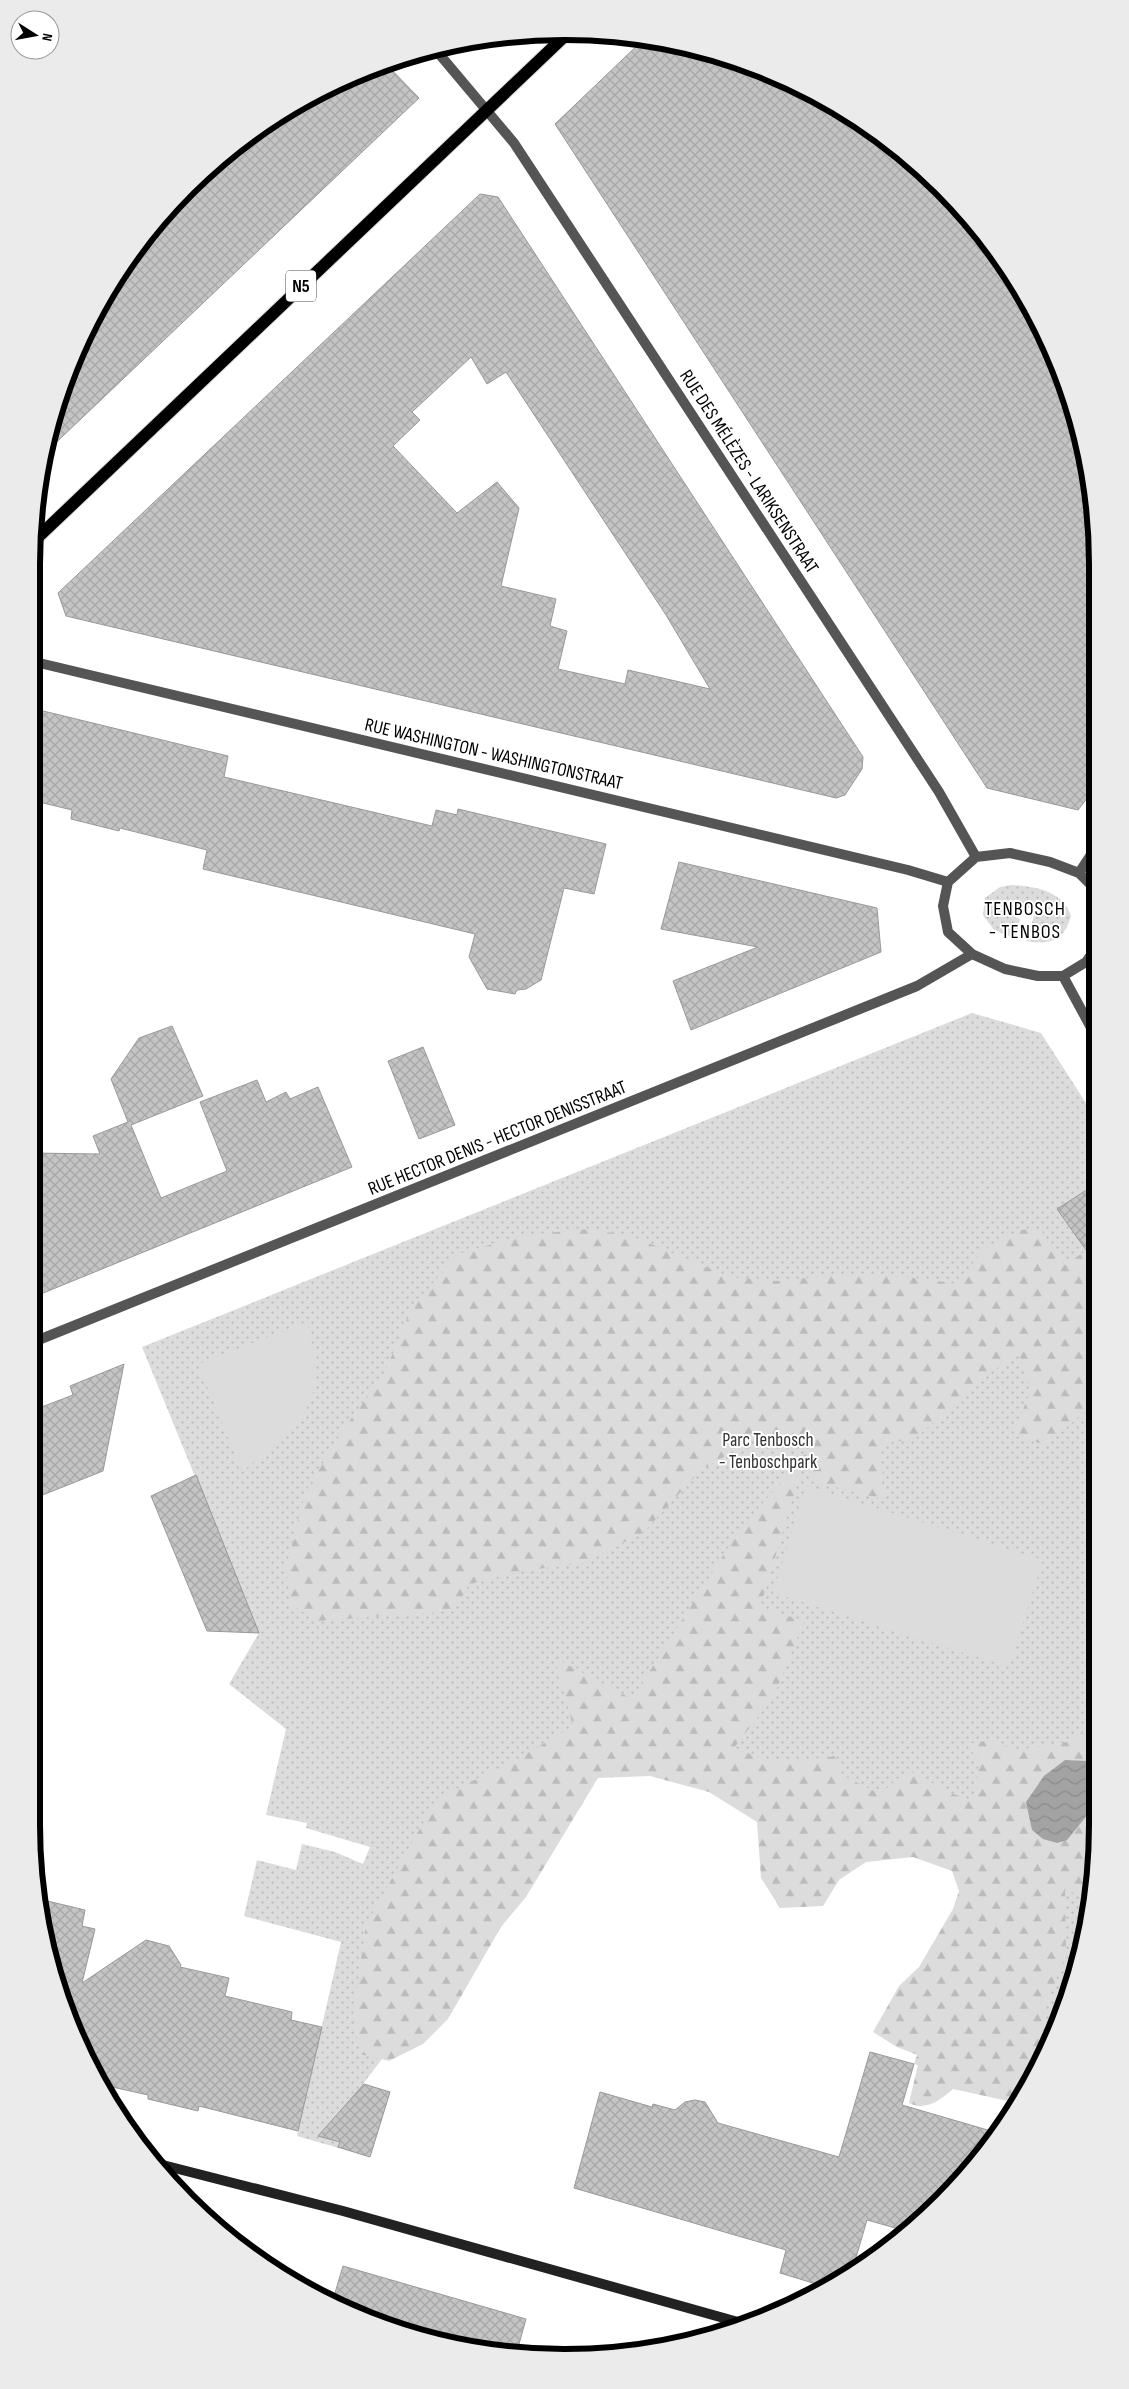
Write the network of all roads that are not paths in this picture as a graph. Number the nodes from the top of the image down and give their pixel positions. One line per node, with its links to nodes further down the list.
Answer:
1 (560, 40): 3 (main road, N5)
2 (440, 55): 3 (street, RUE DES MÉLÈZES - LARIKSENSTRAAT)
3 (487, 110): 4 (main road, N5); 6 (street, RUE DES MÉLÈZES - LARIKSENSTRAAT)
4 (41, 533)
5 (40, 663): 9 (street, RUE WASHINGTON - WASHINGTONSTRAAT)
6 (976, 856): 8 (street); 9 (street)
7 (1089, 858): 8 (street)
8 (1079, 873): 10 (street)
9 (948, 882): 11 (street)
10 (1089, 884)
11 (972, 954): 13 (street); 15 (street, RUE HECTOR DENIS - HECTOR DENISSTRAAT)
12 (1089, 958): 13 (street)
13 (1063, 976): 14 (street)
14 (1089, 1024)
15 (40, 1339)
16 (167, 2166): 17 (main road)
17 (734, 2321)

